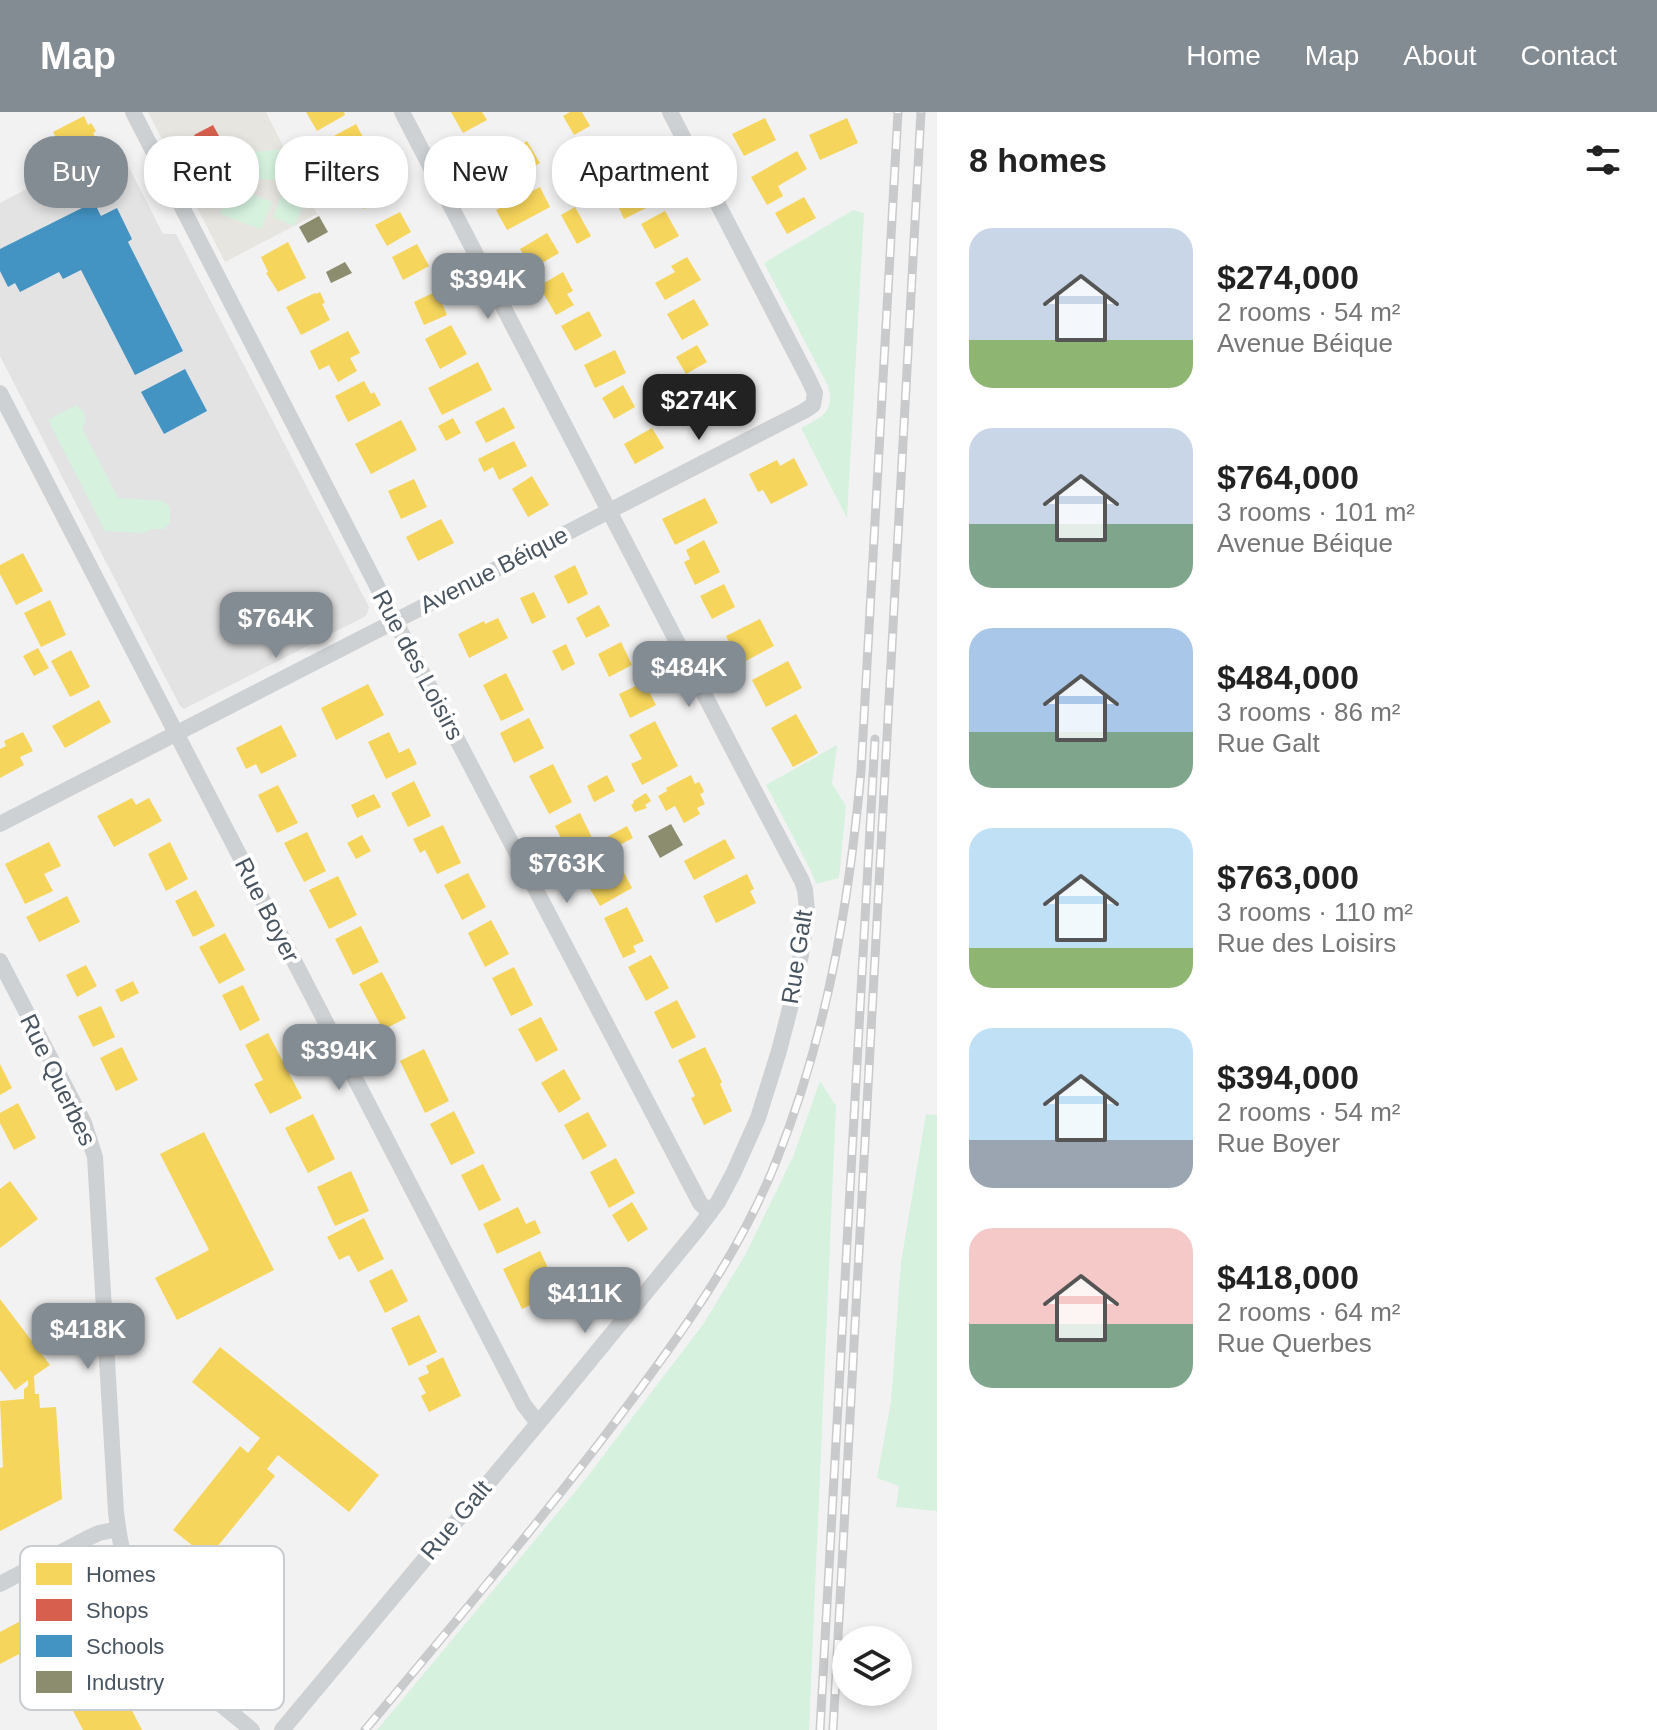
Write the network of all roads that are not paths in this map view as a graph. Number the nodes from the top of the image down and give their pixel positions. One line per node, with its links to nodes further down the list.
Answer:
1 (133, 112): 6 (street, Rue des Loisirs)
2 (402, 112): 5 (street, Rue Galt)
3 (670, 112): 5 (street, Avenue Béique)
4 (0, 393): 7 (street, Rue Boyer)
5 (610, 511): 6 (street, Avenue Béique); 10 (street, Rue Galt)
6 (395, 621): 7 (street, Avenue Béique); 10 (street, Rue des Loisirs)
7 (176, 734): 8 (street, Avenue Béique); 11 (street, Rue Boyer)
8 (0, 824)
9 (0, 961): 12 (street, Rue Querbes)
10 (710, 1213): 11 (street, Rue Galt)
11 (538, 1423): 19 (street, Rue Galt)
12 (118, 1529): 13 (street); 14 (street, Rue Querbes)
13 (73, 1546)
14 (120, 1546)
15 (20, 1574): 16 (street)
16 (0, 1584)
17 (228, 1710): 18 (street, Rue Querbes)
18 (252, 1730)
19 (282, 1730)

